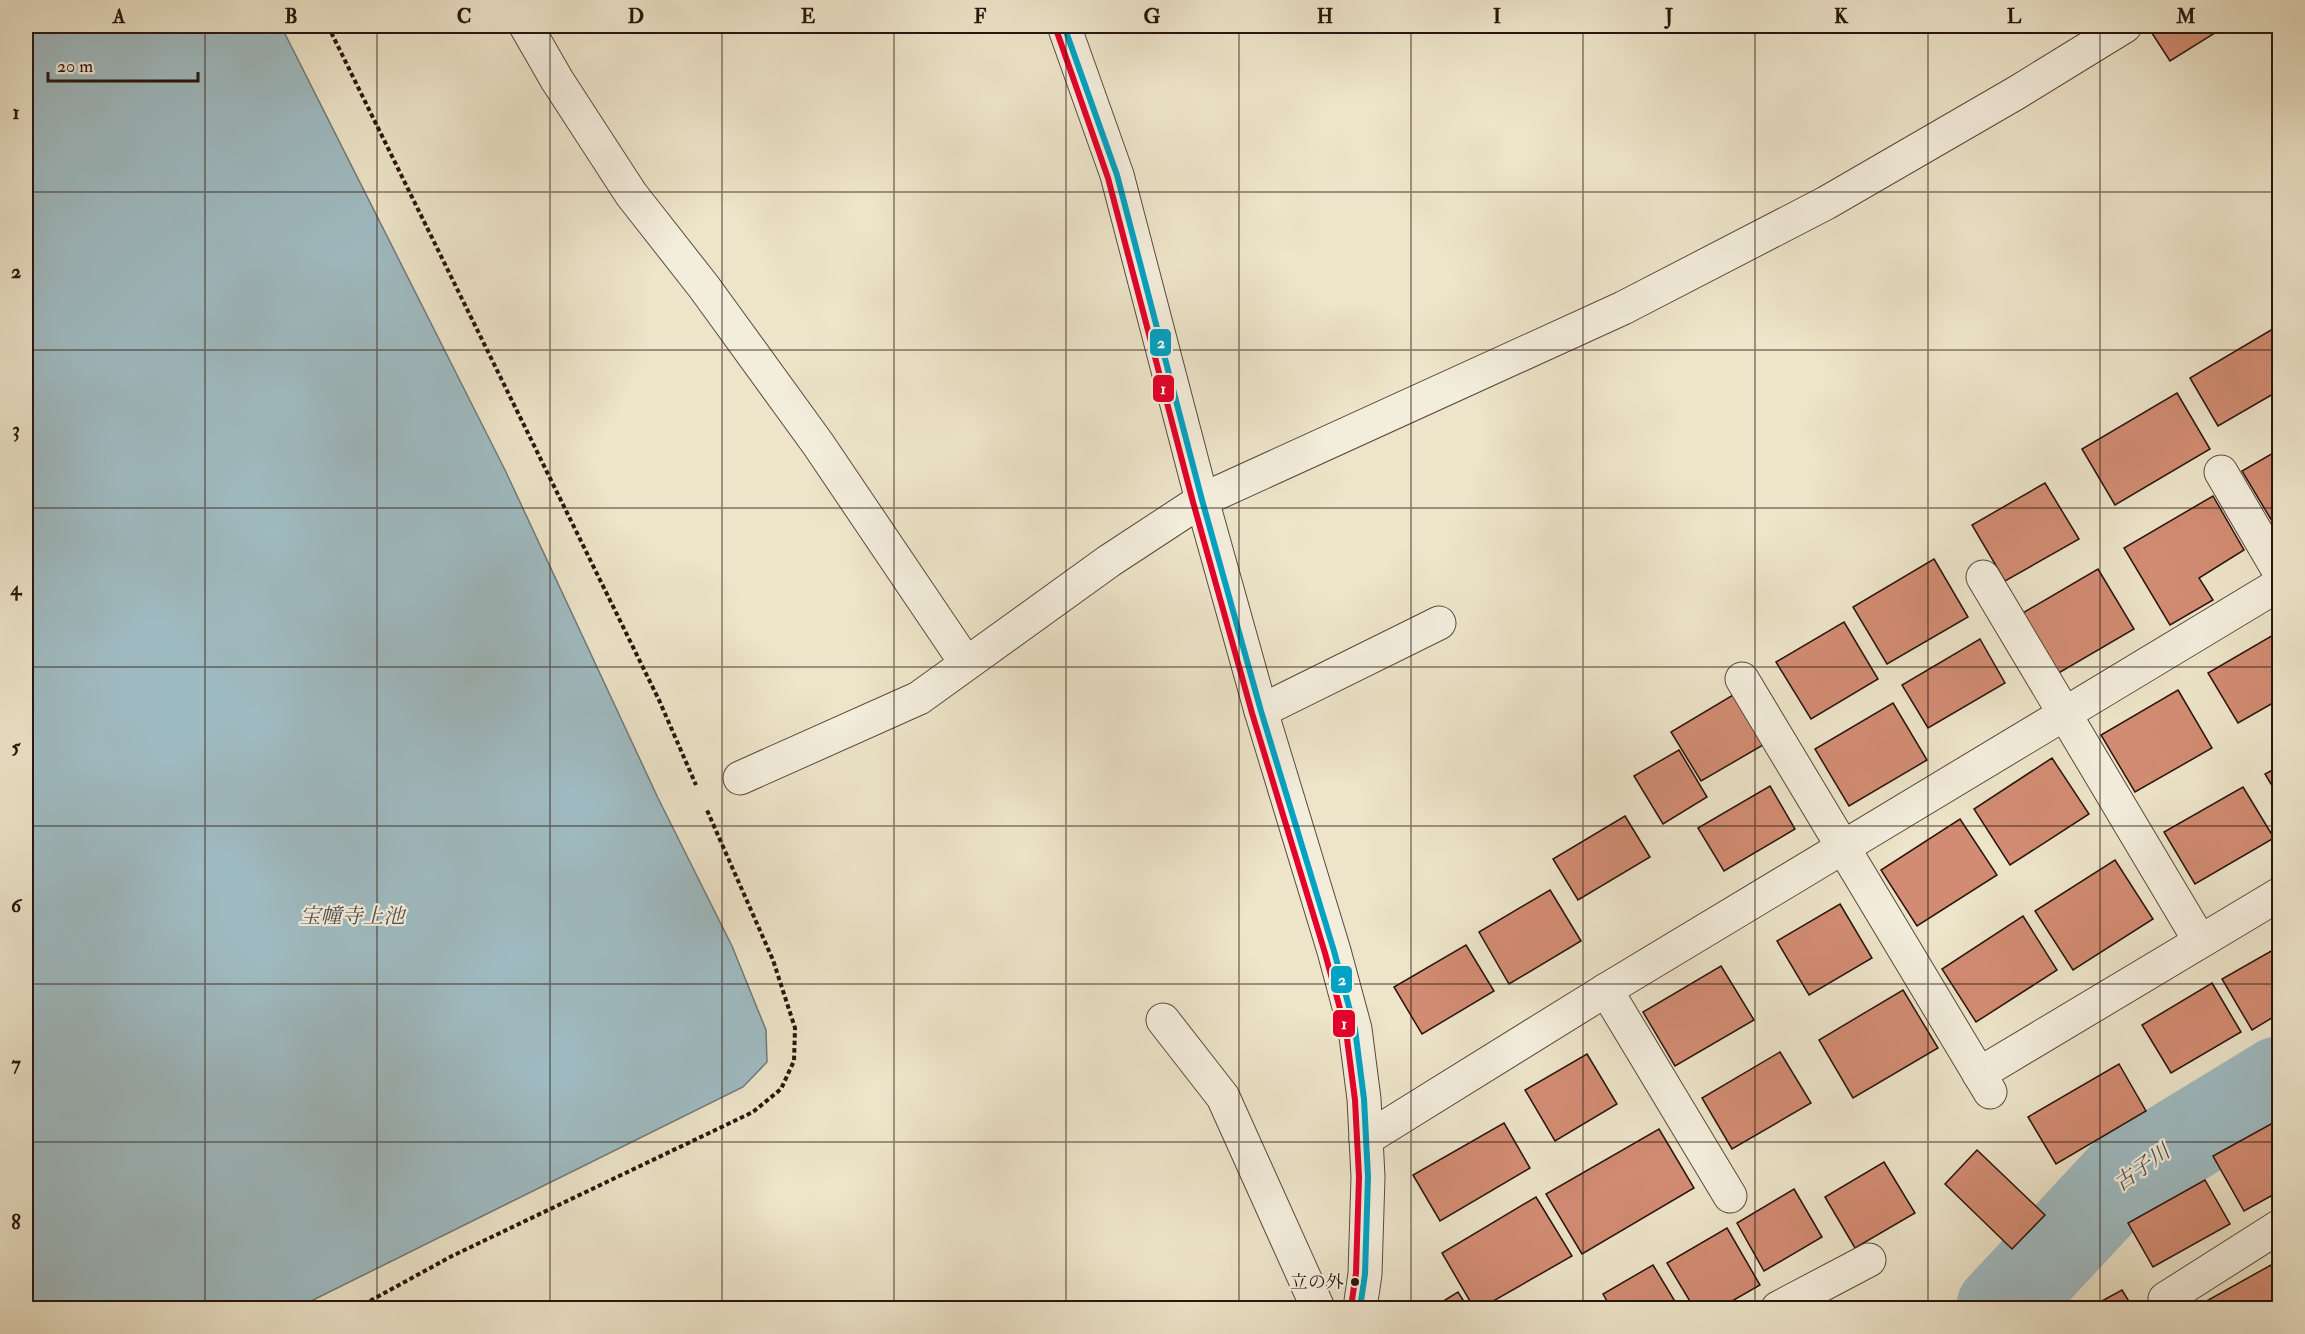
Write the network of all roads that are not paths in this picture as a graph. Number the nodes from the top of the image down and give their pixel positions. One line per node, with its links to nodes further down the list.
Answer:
1 (526, 26): 10 (street)
2 (1064, 26): 5 (street)
3 (2125, 26): 5 (street)
4 (2221, 472): 6 (street)
5 (1202, 500): 10 (street); 12 (street)
6 (2280, 573)
7 (1983, 577): 13 (street)
8 (2280, 584): 13 (street)
9 (1439, 623): 12 (street)
10 (966, 663): 14 (street)
11 (1742, 679): 15 (street)
12 (1261, 711): 20 (street)
13 (2064, 713): 15 (street); 17 (street)
14 (740, 778)
15 (1843, 847): 17 (street); 18 (street)
16 (2280, 894): 17 (street)
17 (2200, 941)
18 (1606, 990): 20 (street); 21 (street)
19 (1163, 1020): 24 (street)
20 (1366, 1139): 25 (street)
21 (1730, 1196)
22 (2280, 1226): 27 (street)
23 (1869, 1260): 26 (street)
24 (1318, 1308)
25 (1360, 1308)
26 (1778, 1308)
27 (2171, 1308)

